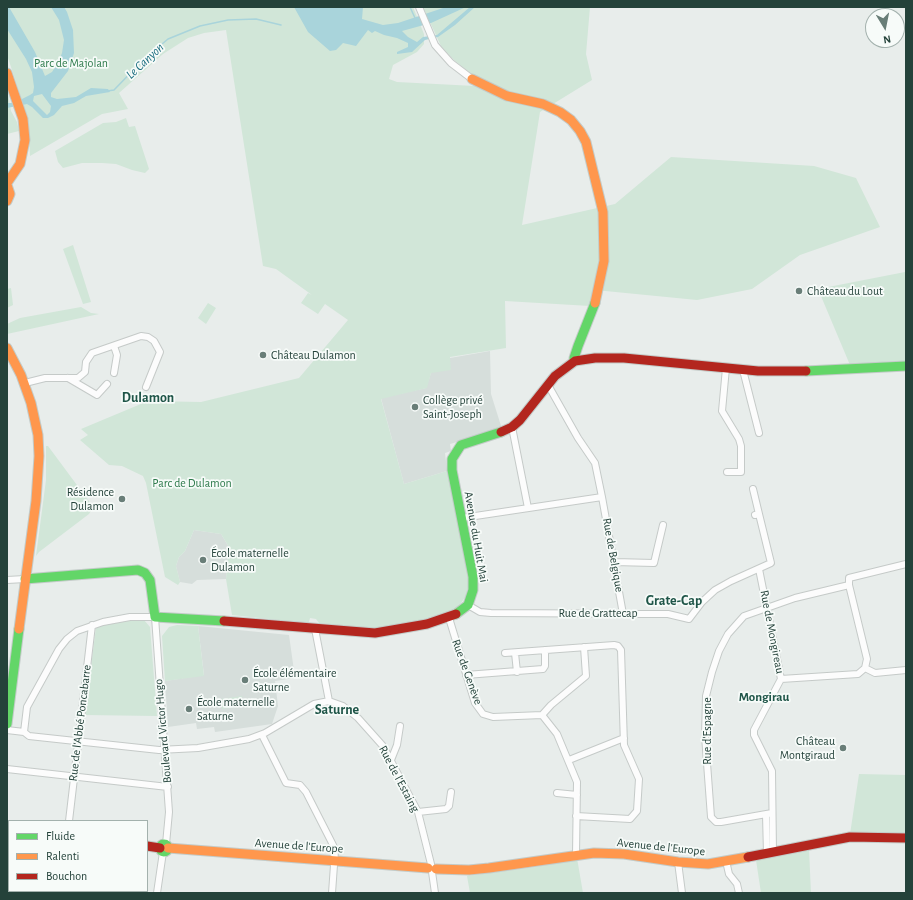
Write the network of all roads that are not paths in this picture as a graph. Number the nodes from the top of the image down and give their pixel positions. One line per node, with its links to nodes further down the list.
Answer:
1 (420, 9): 3 (street)
2 (7, 72): 4 (main road)
3 (472, 79): 8 (main road)
4 (7, 184): 5 (main road)
5 (7, 201)
6 (114, 346): 12 (street); 13 (street); 17 (street)
7 (7, 348): 14 (main road)
8 (575, 361): 10 (main road, Avenue du Huit Mai); 16 (main road, Avenue du Huit Mai)
9 (906, 366): 11 (main road, Avenue du Huit Mai)
10 (726, 368): 11 (main road, Avenue du Huit Mai); 20 (street)
11 (742, 370): 19 (street)
12 (114, 373)
13 (66, 378): 14 (street); 15 (street)
14 (25, 384): 29 (main road)
15 (107, 384)
16 (548, 385): 18 (main road, Avenue du Huit Mai); 22 (street, Rue de Belgique)
17 (146, 387)
18 (512, 427): 23 (street); 24 (main road, Avenue du Huit Mai)
19 (760, 433)
20 (727, 472)
21 (753, 489): 28 (street)
22 (602, 497): 23 (street); 26 (street, Rue de Belgique)
23 (528, 508): 24 (street)
24 (462, 518): 32 (main road, Avenue du Huit Mai)
25 (663, 525): 26 (street)
26 (614, 562): 34 (street, Rue de Belgique)
27 (906, 564): 31 (street)
28 (760, 569): 33 (street, Rue de Mongireau); 34 (street, Rue de Grattecap)
29 (25, 579): 30 (street); 35 (main road); 50 (main road)
30 (7, 580)
31 (849, 585): 33 (street); 43 (street)
32 (468, 605): 34 (street, Rue de Grattecap); 36 (main road)
33 (767, 607): 47 (street, Rue de Mongireau); 67 (street, Rue d'Espagne)
34 (623, 614)
35 (155, 617): 37 (street); 38 (main road); 57 (street, Boulevard Victor Hugo)
36 (449, 618): 38 (main road); 46 (street, Rue de Genève)
37 (92, 625): 53 (street); 56 (street, Rue de l'Abbé Poncabarre)
38 (315, 629): 48 (street)
39 (584, 647): 40 (street); 49 (street); 55 (street)
40 (545, 650): 41 (street); 45 (street)
41 (515, 652): 42 (street); 45 (street)
42 (505, 653)
43 (864, 668): 44 (street); 47 (street)
44 (906, 670)
45 (517, 672): 46 (street)
46 (466, 675): 49 (street, Rue de Genève)
47 (781, 679): 67 (street, Rue de Mongireau)
48 (329, 701): 54 (street); 58 (street, Rue de l'Estaing)
49 (542, 715): 59 (street)
50 (7, 724)
51 (400, 726): 58 (street)
52 (7, 730): 53 (street)
53 (24, 732): 56 (street)
54 (262, 735): 57 (street); 75 (street)
55 (624, 738): 59 (street); 68 (street)
56 (78, 742): 57 (street); 61 (street, Rue de l'Abbé Poncabarre)
57 (165, 750): 62 (street, Boulevard Victor Hugo)
58 (391, 760): 66 (street, Rue de l'Estaing)
59 (569, 760): 65 (street)
60 (7, 769): 61 (street)
61 (74, 776): 62 (street); 69 (street, Rue de l'Abbé Poncabarre)
62 (168, 787): 72 (street, Boulevard Victor Hugo)
63 (451, 792): 66 (street)
64 (557, 793): 65 (street)
65 (578, 795): 68 (street)
66 (418, 812): 78 (street, Rue de l'Estaing)
67 (769, 814): 73 (street, Rue de Mongireau)
68 (576, 816): 74 (street)
69 (69, 820)
70 (906, 838): 73 (main road, Avenue de l'Europe)
71 (148, 846): 72 (main road, Avenue de l'Europe)
72 (164, 848): 75 (main road, Avenue de l'Europe); 79 (street, Boulevard Victor Hugo)
73 (770, 853): 77 (main road, Avenue de l'Europe)
74 (576, 855): 76 (main road, Avenue de l'Europe); 78 (main road, Avenue de l'Europe)
75 (334, 861): 78 (main road, Avenue de l'Europe); 80 (street)
76 (678, 862): 77 (main road, Avenue de l'Europe); 82 (street)
77 (726, 862): 83 (street)
78 (432, 868): 81 (street, Rue de l'Estaing)
79 (157, 893)
80 (332, 893)
81 (435, 893)
82 (682, 893)
83 (739, 893)

